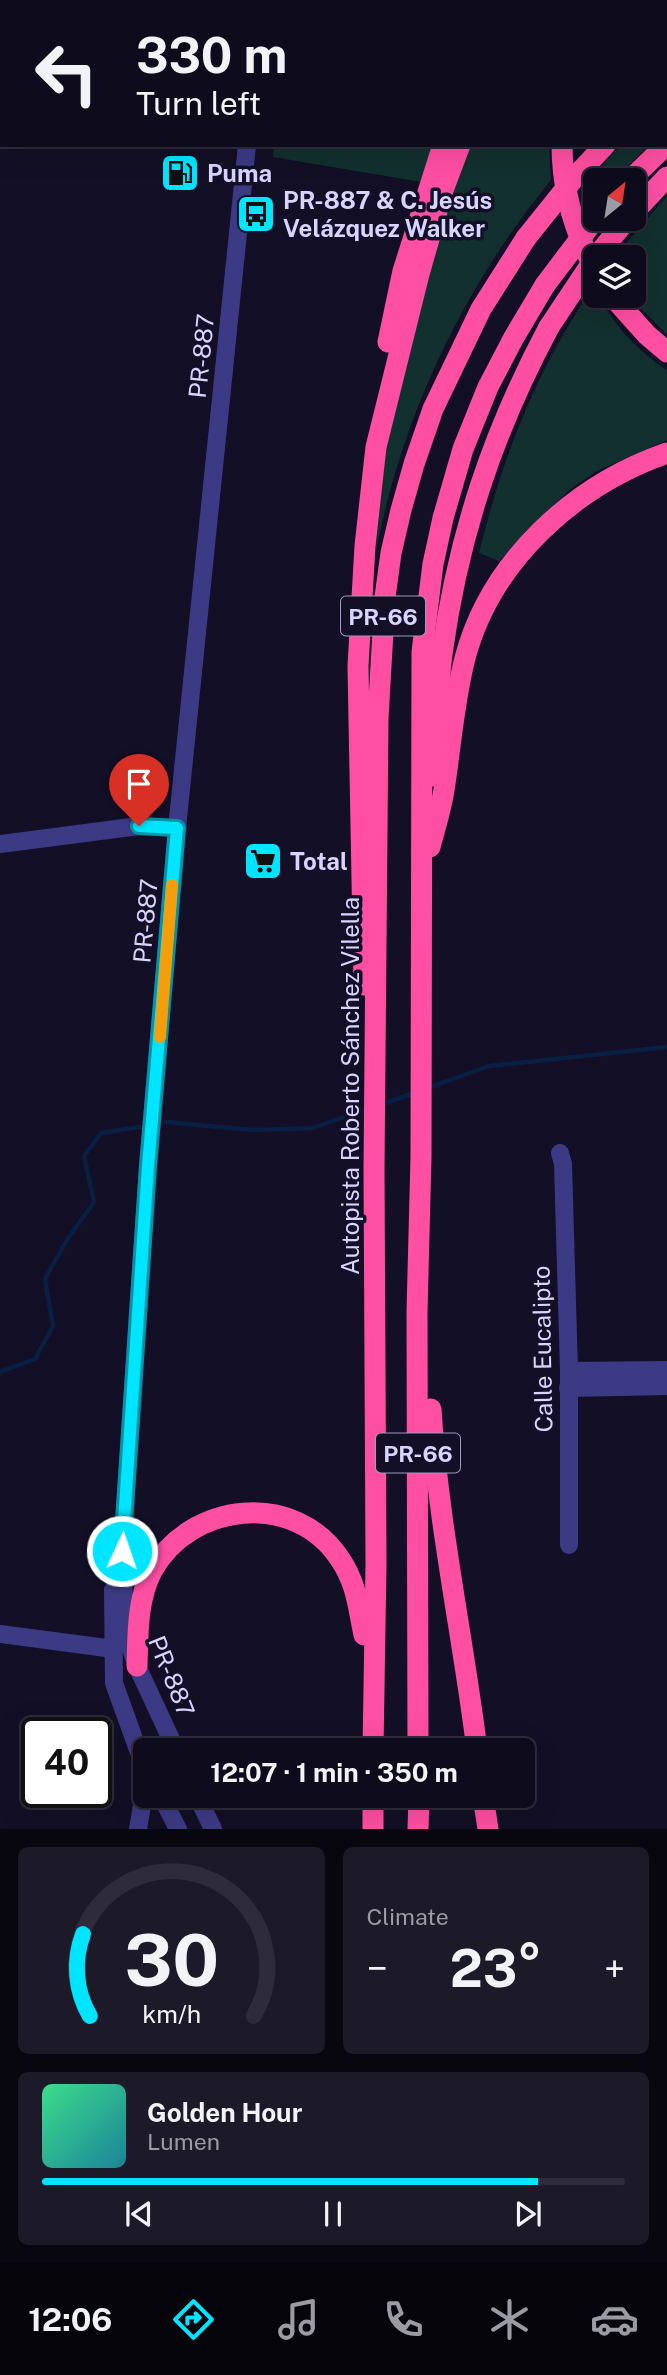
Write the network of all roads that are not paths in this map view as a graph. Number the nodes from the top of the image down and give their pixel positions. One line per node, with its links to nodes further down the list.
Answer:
1 (247, 147): 19 (street, PR-887)
2 (442, 147): 17 (highway)
3 (459, 147): 17 (highway)
4 (562, 147): 12 (highway)
5 (603, 147): 22 (highway, Autopista Roberto Sánchez Vilella / PR-66, bridge)
6 (665, 147): 7 (highway)
7 (643, 168)
8 (663, 181): 9 (highway)
9 (646, 199)
10 (586, 231): 21 (highway, PR-66, bridge)
11 (617, 231): 13 (highway)
12 (585, 245)
13 (606, 245)
14 (583, 276): 21 (highway, bridge)
15 (623, 308): 16 (highway)
16 (667, 352)
17 (376, 447): 22 (highway)
18 (667, 453): 21 (highway)
19 (177, 828): 20 (street); 28 (street, PR-887)
20 (0, 844)
21 (422, 876): 24 (highway, PR-66)
22 (377, 1024): 33 (highway, Autopista Roberto Sánchez Vilella / PR-66)
23 (560, 1153): 26 (street, Calle Eucalipto)
24 (417, 1312): 37 (highway, PR-66); 38 (highway)
25 (667, 1370): 26 (street)
26 (568, 1380): 27 (street); 29 (street, Calle Eucalipto)
27 (667, 1386)
28 (123, 1535): 31 (street, PR-887); 32 (street, PR-887)
29 (569, 1545)
30 (0, 1634): 31 (street)
31 (114, 1649): 34 (street, PR-887)
32 (137, 1666): 33 (highway); 35 (street, PR-887)
33 (372, 1670): 36 (highway, Autopista Roberto Sánchez Vilella / PR-66)
34 (135, 1738)
35 (170, 1738)
36 (373, 1738)
37 (418, 1738)
38 (475, 1738)
39 (142, 1808): 45 (street)
40 (167, 1808): 46 (street)
41 (203, 1808): 47 (street)
42 (373, 1808): 48 (highway)
43 (418, 1808): 49 (highway)
44 (485, 1808): 50 (highway)
45 (138, 1829)
46 (178, 1829)
47 (213, 1829)
48 (373, 1829)
49 (418, 1829)
50 (488, 1829)

